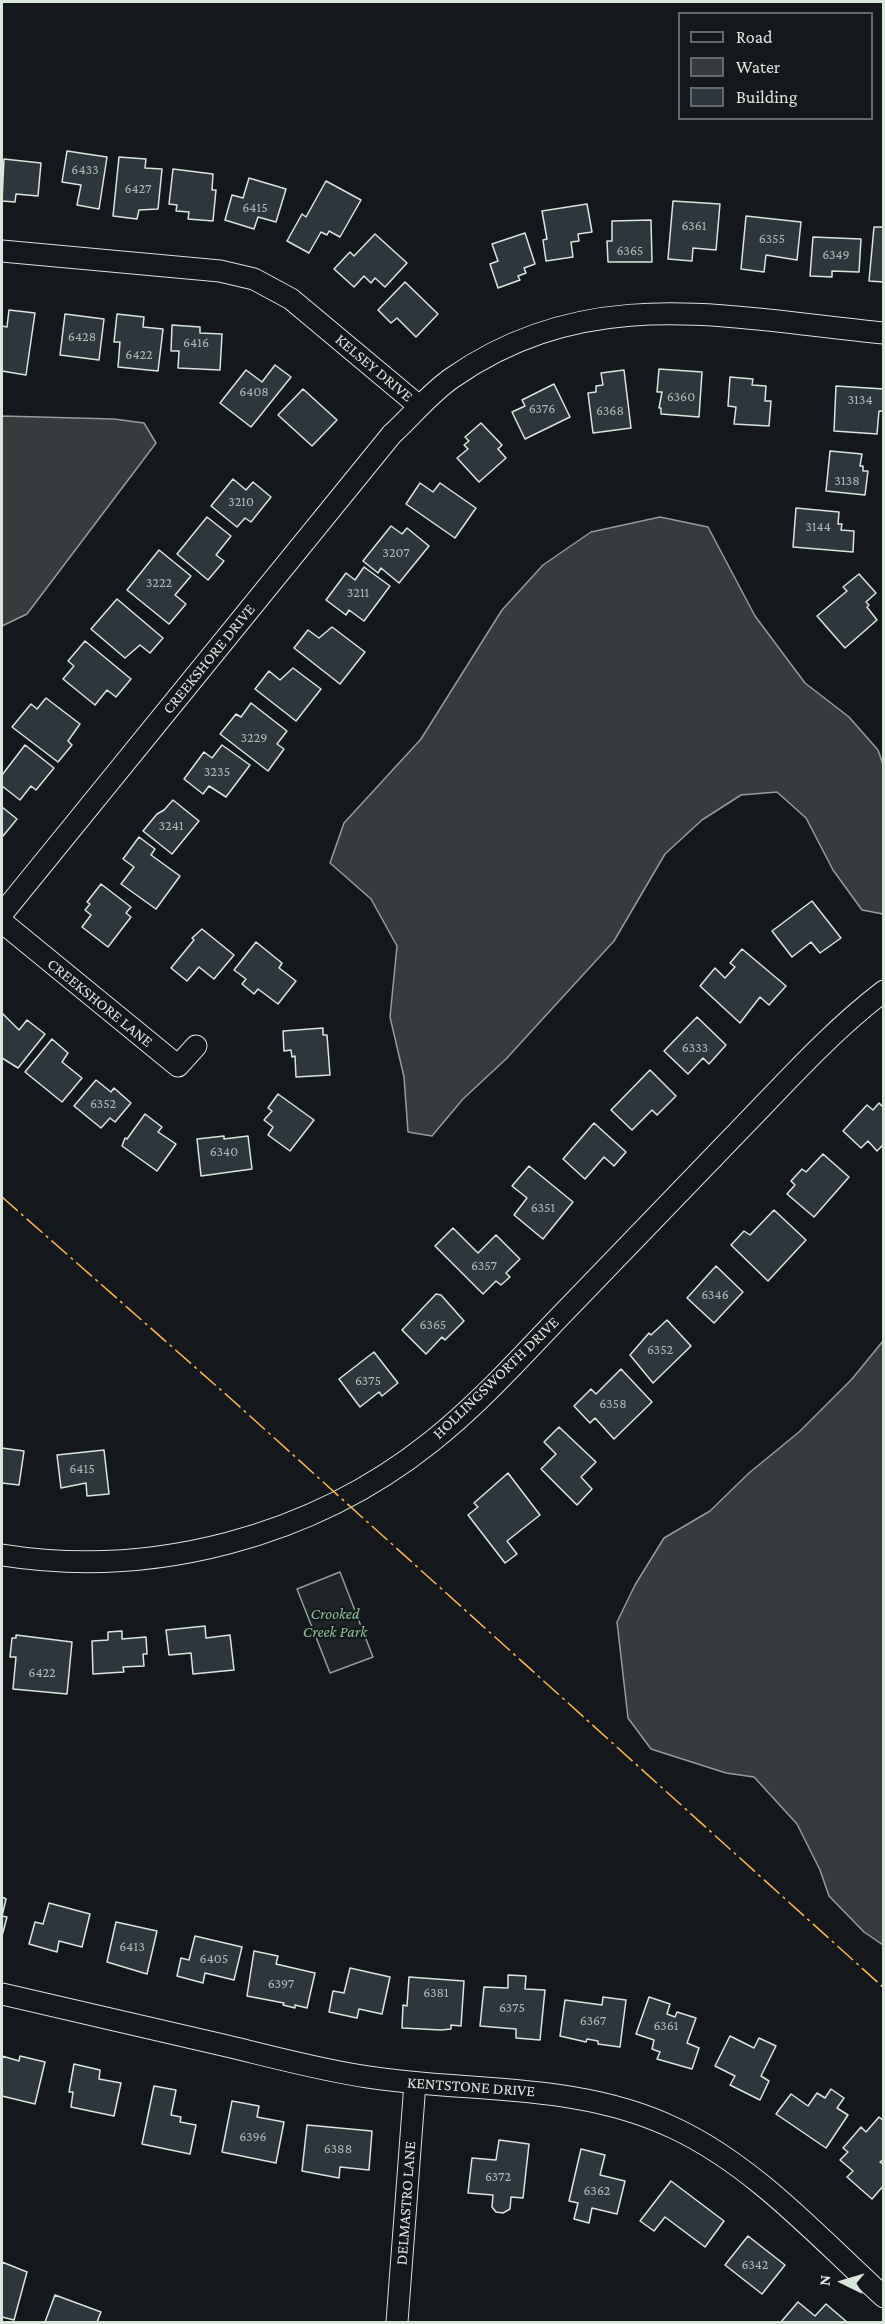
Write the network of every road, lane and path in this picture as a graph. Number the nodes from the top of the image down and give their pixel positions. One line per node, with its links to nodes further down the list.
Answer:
1 (2, 251): 3 (street, KELSEY DRIVE)
2 (884, 333): 3 (street, KELSEY DRIVE)
3 (419, 406): 4 (street, CREEKSHORE DRIVE)
4 (2, 914)
5 (2, 922): 7 (street, CREEKSHORE LANE)
6 (884, 991): 8 (street, HOLLINGSWORTH DRIVE)
7 (196, 1046)
8 (2, 1555)
9 (2, 1994): 10 (street, KENTSTONE DRIVE)
10 (415, 2083): 11 (street, KENTSTONE DRIVE); 12 (street, DELMASTRO LANE)
11 (884, 2297)
12 (397, 2322)

